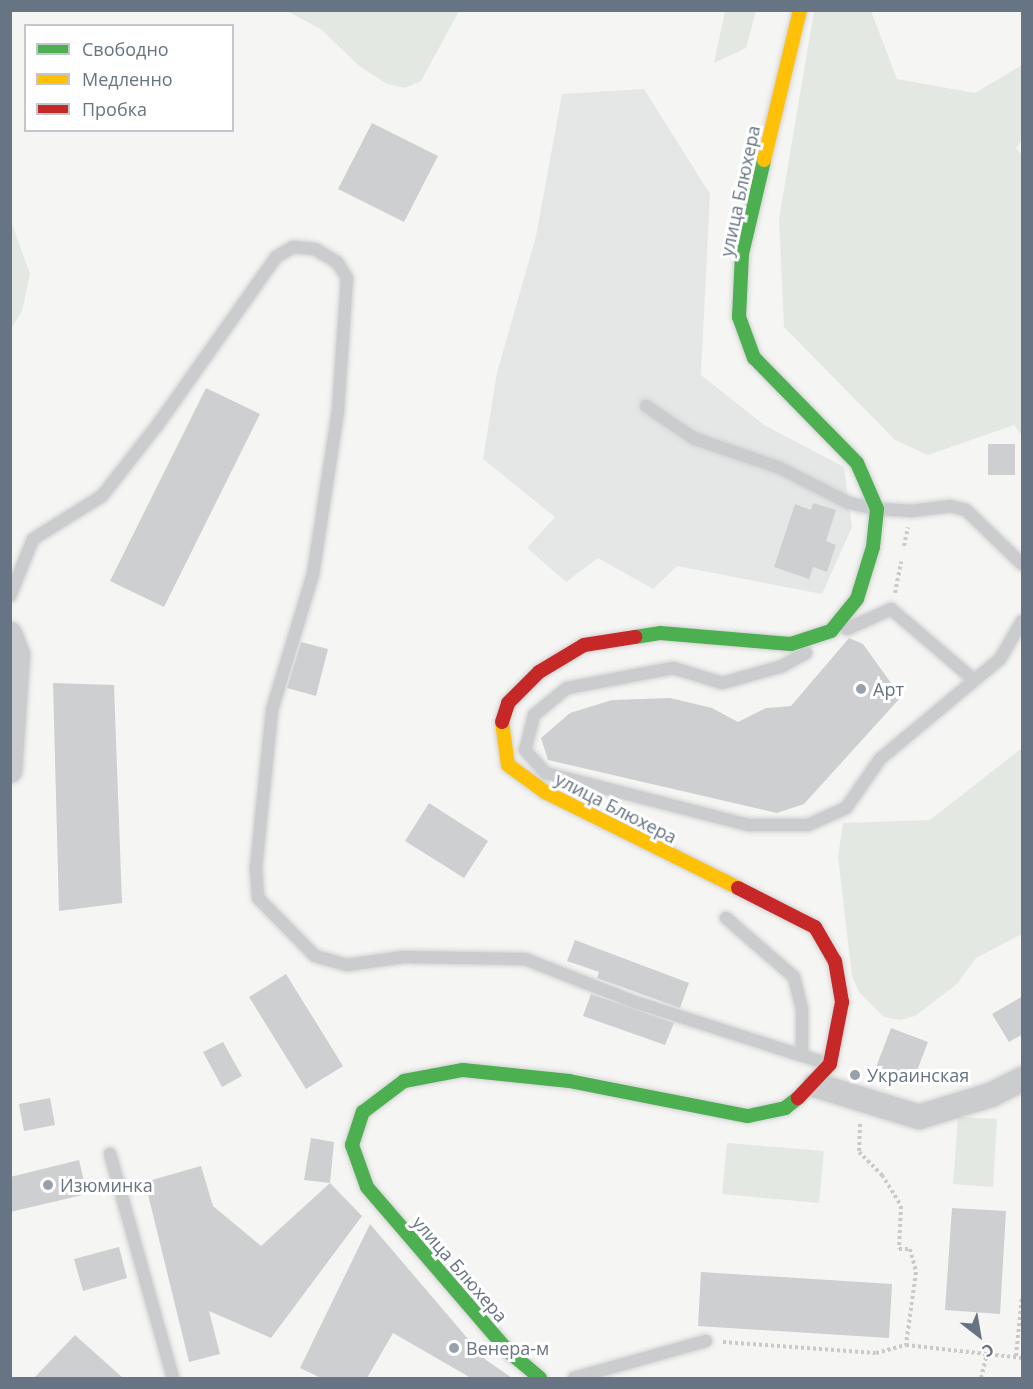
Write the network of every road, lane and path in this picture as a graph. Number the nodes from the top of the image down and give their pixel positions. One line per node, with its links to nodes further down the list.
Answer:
1 (800, 10): 3 (main road, улица Блюхера)
2 (646, 406): 3 (lane)
3 (877, 509): 4 (lane); 12 (main road, улица Блюхера)
4 (1023, 564)
5 (10, 596): 11 (lane)
6 (1023, 621): 8 (lane)
7 (10, 634): 9 (street)
8 (974, 680): 8 (lane)
9 (10, 771)
10 (726, 918): 11 (lane)
11 (802, 1055): 12 (lane)
12 (830, 1064): 14 (main road, улица Блюхера)
13 (1023, 1080): 14 (street)
14 (815, 1085): 24 (main road, улица Блюхера)
15 (860, 1135): 19 (path)
16 (110, 1154): 23 (lane)
17 (1023, 1296): 21 (path)
18 (706, 1341): 19 (path); 25 (lane)
19 (906, 1345): 20 (path)
20 (987, 1354): 21 (path); 26 (path)
21 (1016, 1356): 22 (path)
22 (1023, 1358)
23 (173, 1378)
24 (540, 1378)
25 (574, 1378)
26 (981, 1378)

